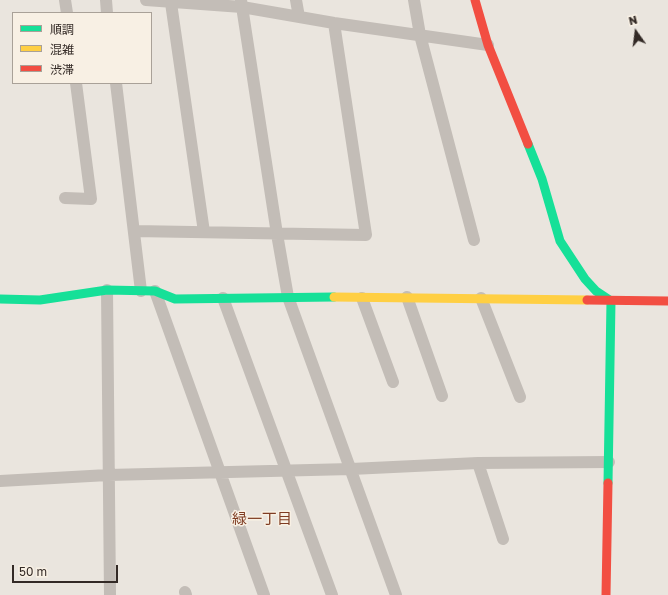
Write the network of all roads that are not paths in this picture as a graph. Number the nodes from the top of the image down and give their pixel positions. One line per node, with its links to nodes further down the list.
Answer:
1 (65, 0): 9 (street)
2 (106, 0): 10 (street)
3 (146, 0): 7 (street)
4 (296, 0): 11 (street)
5 (414, 0): 13 (street)
6 (475, 0): 14 (street)
7 (171, 2): 8 (street); 19 (street)
8 (242, 4): 11 (street); 20 (street)
9 (67, 12)
10 (107, 12)
11 (299, 17): 12 (street)
12 (334, 23): 13 (street); 20 (street)
13 (420, 35): 14 (street); 21 (street)
14 (488, 45): 31 (street)
15 (76, 84): 17 (street)
16 (116, 84): 18 (street)
17 (65, 198)
18 (134, 231): 19 (street); 23 (street)
19 (204, 232): 20 (street)
20 (277, 234): 25 (street)
21 (474, 240)
22 (107, 290): 23 (street); 26 (street); 41 (street)
23 (141, 291): 24 (street)
24 (155, 291): 27 (street); 40 (street)
25 (288, 297): 27 (street); 28 (street); 38 (street)
26 (0, 298)
27 (223, 298): 39 (street)
28 (362, 298): 29 (street); 33 (street)
29 (407, 298): 30 (street); 34 (street)
30 (481, 298): 31 (street); 35 (street)
31 (611, 301): 32 (street); 36 (street)
32 (668, 301)
33 (393, 382)
34 (442, 396)
35 (520, 397)
36 (609, 462): 37 (street); 48 (street)
37 (478, 464): 38 (street); 43 (street)
38 (351, 469): 39 (street); 47 (street)
39 (285, 471): 40 (street); 46 (street)
40 (219, 472): 41 (street); 45 (street)
41 (108, 475): 42 (street); 44 (street)
42 (0, 481)
43 (503, 539)
44 (110, 595)
45 (264, 595)
46 (332, 595)
47 (396, 595)
48 (606, 595)

